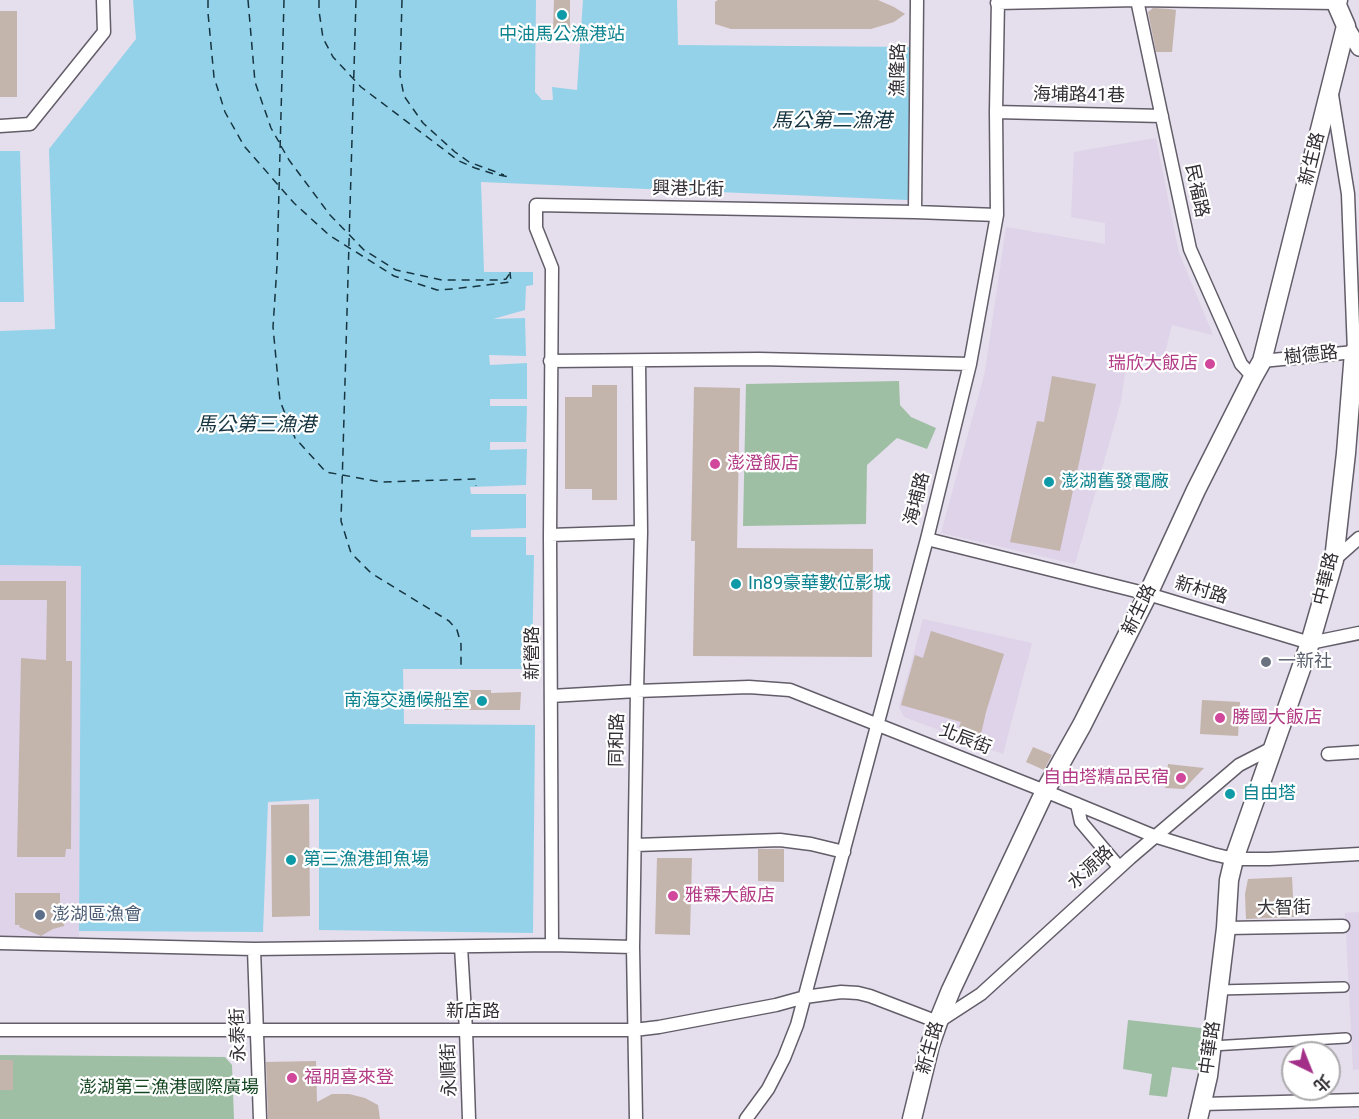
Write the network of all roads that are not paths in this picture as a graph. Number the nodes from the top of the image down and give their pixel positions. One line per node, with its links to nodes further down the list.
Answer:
1 (103, 0): 11 (street)
2 (917, 0): 12 (street, 漁隆路)
3 (1145, 0): 4 (street); 5 (street); 10 (street, 民福路)
4 (1336, 1): 6 (main road)
5 (997, 2): 9 (street, 海埔路)
6 (1346, 26): 7 (street); 8 (main road, 中華路)
7 (1359, 48)
8 (1331, 88): 14 (street, 中華路); 18 (main road, 新生路)
9 (996, 112): 10 (street, 海埔路41巷); 13 (street, 海埔路)
10 (1161, 116): 18 (street, 民福路)
11 (0, 126)
12 (915, 212): 13 (street, 興港北街); 15 (street, 興港北街)
13 (997, 215): 17 (street, 海埔路)
14 (1356, 349): 18 (street, 樹德路); 23 (main road, 中華路)
15 (550, 361): 16 (street); 20 (street, 新營路)
16 (639, 361): 17 (street); 19 (street, 同和路)
17 (970, 364): 22 (street, 海埔路)
18 (1258, 369): 24 (main road, 新生路)
19 (641, 532): 20 (street); 27 (street, 同和路)
20 (550, 536): 28 (street, 新營路)
21 (1359, 538): 23 (street)
22 (927, 539): 24 (street, 新村路); 29 (street, 海埔路)
23 (1334, 560): 26 (main road, 中華路)
24 (1148, 594): 26 (street, 新村路); 33 (main road, 新生路)
25 (1359, 633): 26 (street, 新村路)
26 (1310, 643): 30 (main road, 中華路)
27 (637, 690): 28 (street, 北辰街); 29 (street, 北辰街); 36 (street, 同和路)
28 (551, 696): 44 (street, 新營路)
29 (878, 726): 33 (street, 北辰街); 37 (street, 海埔路)
30 (1274, 747): 35 (street, 水源路); 39 (main road, 中華路)
31 (1359, 752): 32 (street)
32 (1328, 754)
33 (1045, 791): 34 (street, 北辰街); 51 (main road, 新生路)
34 (1077, 804): 35 (street, 北辰街); 40 (street)
35 (1154, 836): 39 (street, 北辰街); 40 (street, 水源路)
36 (636, 845): 37 (street); 46 (street, 同和路)
37 (844, 852): 50 (street, 海埔路)
38 (1359, 854): 39 (street, 北辰街)
39 (1234, 859): 42 (main road, 中華路)
40 (1119, 867): 51 (street, 水源路)
41 (1343, 926): 42 (street, 大智街)
42 (1226, 928): 49 (main road, 中華路)
43 (0, 943): 47 (street)
44 (552, 945): 45 (street); 46 (street)
45 (461, 947): 47 (street); 54 (street, 永順街)
46 (633, 947): 55 (street, 同和路)
47 (254, 949): 53 (street, 永泰街)
48 (1344, 987): 49 (street)
49 (1218, 990): 57 (main road, 中華路)
50 (805, 997): 51 (street, 新店路); 55 (street, 新店路); 63 (street, 海埔路)
51 (938, 1022): 64 (main road, 新生路)
52 (0, 1030): 53 (street, 新店路)
53 (256, 1030): 54 (street, 新店路); 60 (street, 永泰街)
54 (466, 1030): 55 (street, 新店路); 61 (street, 永順街)
55 (633, 1030): 62 (street, 同和路)
56 (1346, 1038): 57 (street)
57 (1212, 1046): 59 (main road, 中華路)
58 (1359, 1100): 59 (street)
59 (1200, 1112)
60 (260, 1119)
61 (469, 1119)
62 (636, 1119)
63 (746, 1119)
64 (912, 1119)

